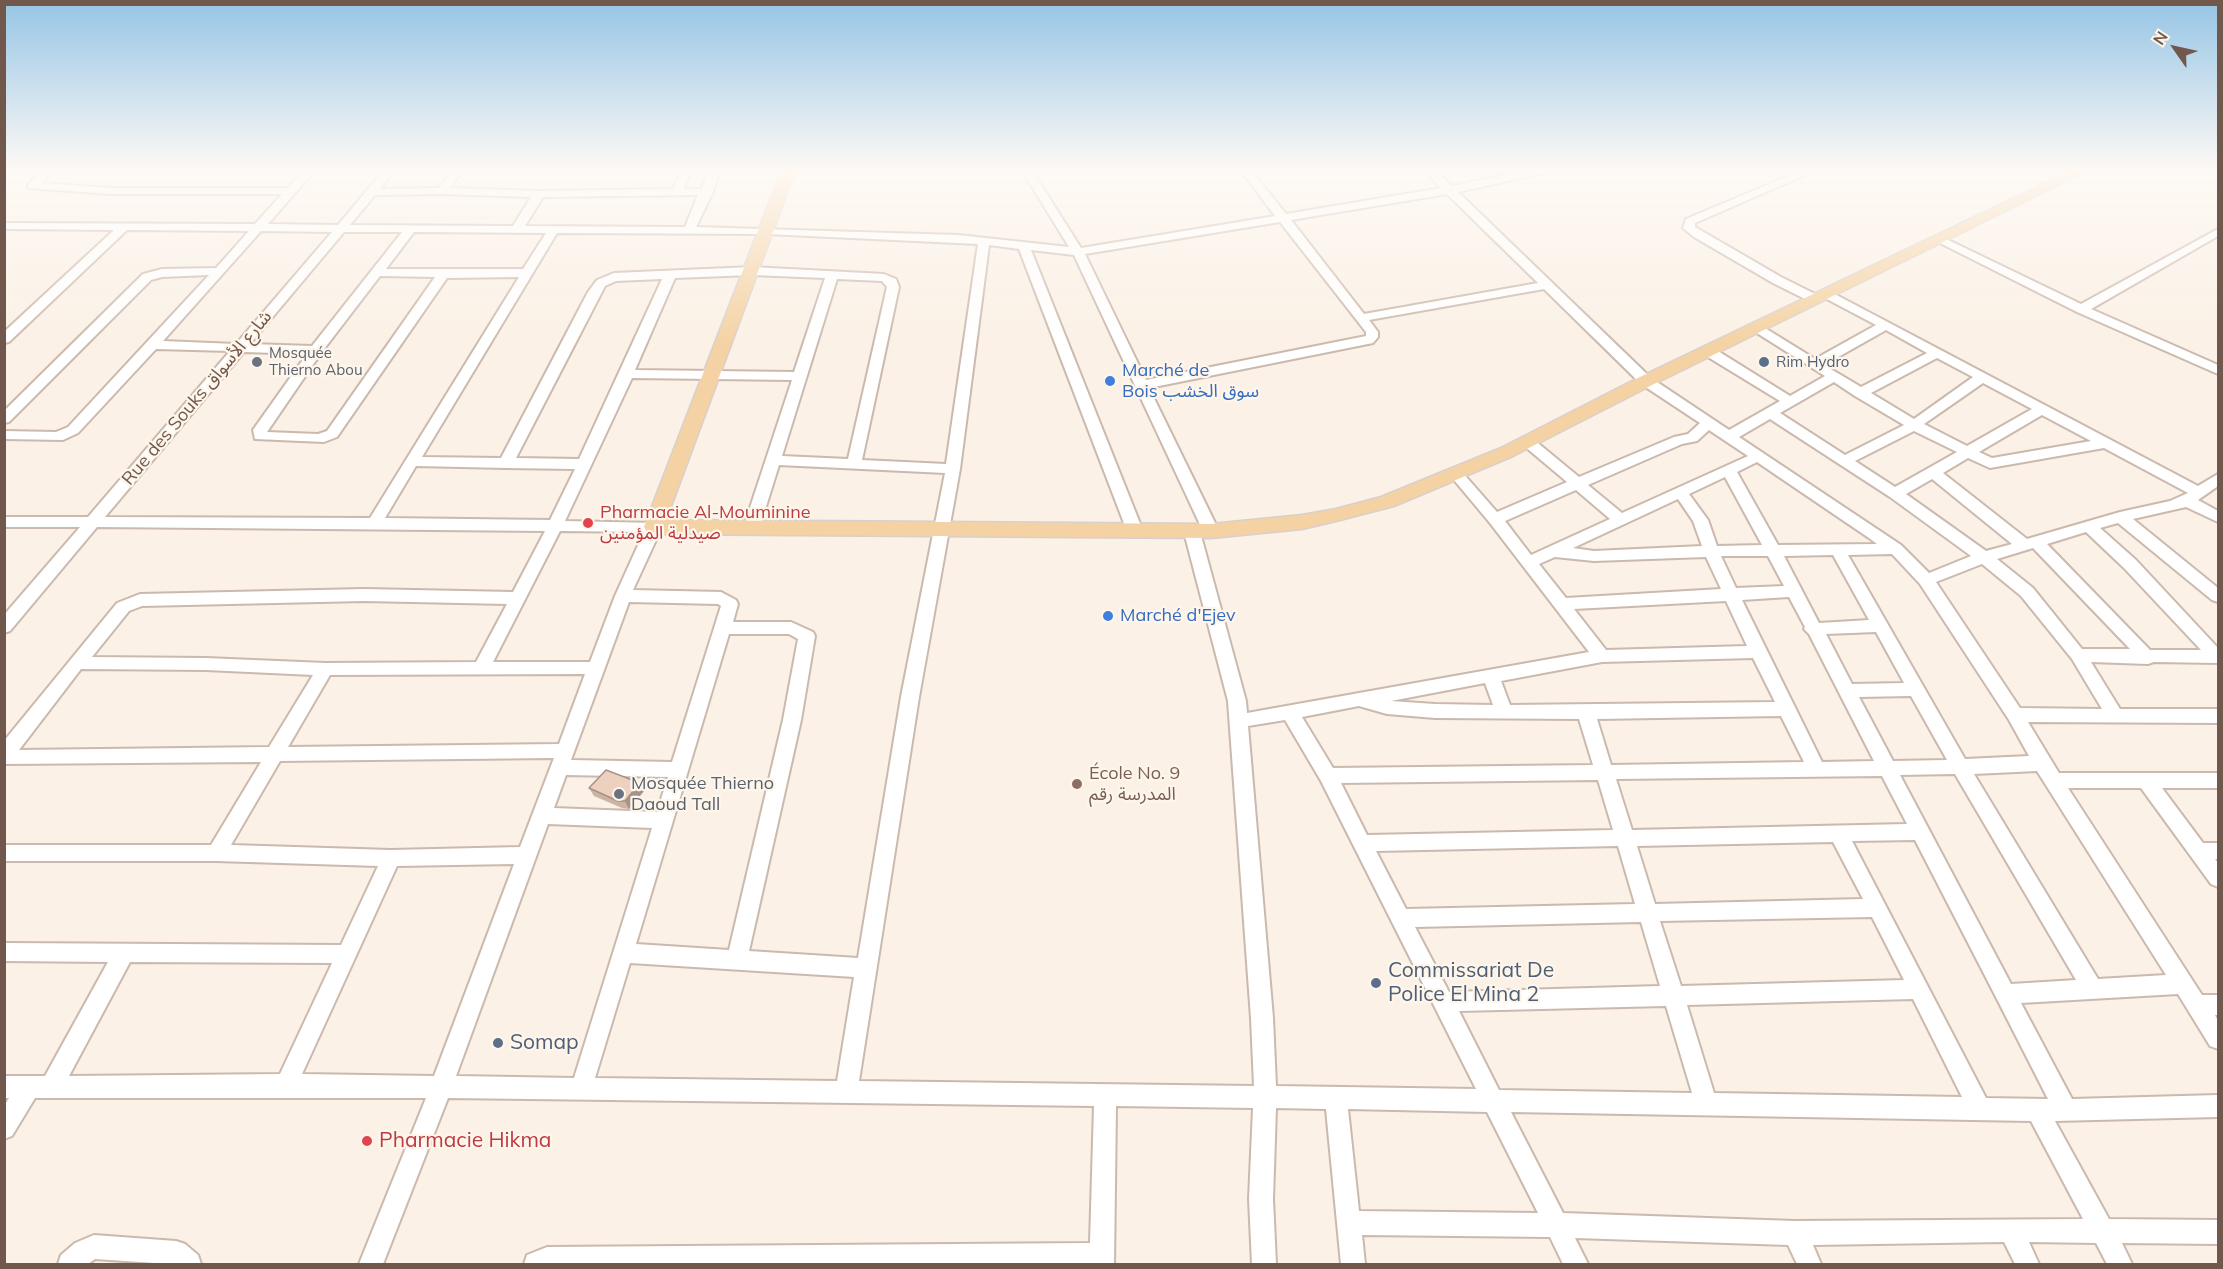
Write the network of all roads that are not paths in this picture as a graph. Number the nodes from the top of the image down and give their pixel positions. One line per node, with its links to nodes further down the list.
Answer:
1 (123, 228): 34 (street)
2 (259, 228): 21 (street)
3 (341, 228): 36 (street, Rue des Souks شارع الأسواق)
4 (411, 228): 23 (street)
5 (476, 228): 12 (street)
6 (1063, 228): 20 (street)
7 (1226, 228): 20 (street)
8 (1290, 228): 31 (street)
9 (1488, 228): 28 (street)
10 (1689, 228): 29 (street)
11 (1960, 228): 17 (main road)
12 (517, 229): 13 (street)
13 (554, 229): 14 (street); 24 (street)
14 (689, 230): 15 (street)
15 (767, 231): 18 (street); 22 (main road)
16 (2218, 232): 30 (street)
17 (1938, 239): 29 (main road); 30 (street)
18 (984, 242): 19 (street); 68 (street)
19 (1024, 246): 20 (street); 89 (street)
20 (1078, 252): 48 (street)
21 (220, 271): 35 (street); 53 (street)
22 (752, 271): 26 (street); 27 (street); 43 (main road)
23 (379, 272): 25 (street); 37 (street)
24 (527, 273): 25 (street); 63 (street)
25 (442, 274): 37 (street)
26 (670, 275): 42 (street); 65 (street)
27 (832, 275): 44 (street); 67 (street)
28 (1546, 285): 31 (street); 47 (street)
29 (1821, 296): 32 (street); 33 (main road)
30 (2082, 309): 41 (street)
31 (1361, 318): 48 (street)
32 (1886, 325): 39 (street); 40 (street)
33 (1755, 328): 38 (main road); 40 (street)
34 (4, 339)
35 (153, 345): 36 (street); 56 (street)
36 (238, 348): 37 (street); 82 (street, Rue des Souks شارع الأسواق)
37 (316, 350)
38 (1708, 351): 47 (main road); 50 (street)
39 (1938, 352): 46 (street); 49 (street)
40 (1814, 365): 45 (street)
41 (2218, 370)
42 (627, 374): 43 (street); 66 (street)
43 (712, 374): 44 (street); 86 (main road)
44 (799, 376): 62 (street)
45 (1833, 377): 49 (street); 50 (street)
46 (1982, 377): 51 (street); 55 (street)
47 (1646, 381): 54 (street); 58 (main road)
48 (1143, 385): 90 (street)
49 (1860, 393): 55 (street)
50 (1790, 401): 52 (street)
51 (2042, 409): 59 (street); 60 (street)
52 (1770, 413): 57 (street); 64 (street)
53 (4, 419)
54 (1707, 424): 57 (street); 73 (street)
55 (1914, 425): 60 (street); 64 (street)
56 (4, 435)
57 (1728, 437): 61 (street)
58 (1528, 442): 71 (main road); 73 (street)
59 (2105, 443): 60 (street); 76 (street)
60 (1967, 453): 70 (street)
61 (1757, 457): 69 (street); 92 (street)
62 (773, 460): 67 (street); 87 (street)
63 (411, 461): 65 (street); 83 (street)
64 (1844, 461): 75 (street)
65 (506, 463): 66 (street)
66 (585, 464): 84 (street)
67 (854, 464): 68 (street)
68 (953, 469): 88 (street)
69 (1729, 471): 74 (street); 96 (street)
70 (1933, 472): 75 (street); 91 (street)
71 (1456, 474): 79 (street); 90 (main road)
72 (2218, 479): 76 (street)
73 (1578, 482): 79 (street); 80 (street)
74 (1682, 493): 80 (street); 95 (street)
75 (1895, 494): 97 (street)
76 (2194, 497): 77 (street); 78 (street)
77 (2218, 517)
78 (2120, 518): 85 (street); 103 (street)
79 (1495, 519): 98 (street)
80 (1621, 520): 94 (street)
81 (4, 522): 82 (street)
82 (92, 523): 83 (street); 107 (street, Rue des Souks شارع الأسواق)
83 (374, 523): 84 (street)
84 (555, 526): 86 (street); 104 (street)
85 (2089, 527): 91 (street); 113 (street)
86 (654, 528): 87 (main road); 102 (street)
87 (752, 529): 88 (main road)
88 (942, 531): 89 (main road); 165 (street)
89 (1135, 531): 90 (main road)
90 (1202, 532): 130 (street)
91 (2031, 544): 97 (street); 114 (street)
92 (1896, 549): 93 (street); 99 (street)
93 (1838, 550): 96 (street); 106 (street)
94 (1553, 551): 95 (street); 98 (street)
95 (1711, 551): 96 (street); 101 (street)
96 (1774, 552): 100 (street)
97 (1986, 557): 99 (street); 111 (street)
98 (1529, 562): 105 (street)
99 (1926, 580): 127 (street)
100 (1793, 591): 101 (street); 109 (street)
101 (1732, 595): 105 (street); 110 (street)
102 (623, 596): 108 (street); 117 (street)
103 (2218, 596)
104 (518, 598): 115 (street); 116 (street)
105 (1561, 604): 112 (street)
106 (1881, 626): 109 (street); 120 (street)
107 (4, 627)
108 (723, 628): 138 (street); 164 (street)
109 (1812, 629): 121 (street)
110 (1758, 651): 112 (street); 123 (street)
111 (2078, 655): 114 (street); 128 (street)
112 (1602, 656): 119 (street)
113 (2218, 657): 114 (street)
114 (2148, 658)
115 (77, 663): 118 (street); 132 (street)
116 (481, 668): 117 (street); 118 (street)
117 (596, 668): 133 (street)
118 (325, 669): 131 (street)
119 (1491, 676): 122 (street); 125 (street)
120 (1916, 689): 121 (street); 135 (street)
121 (1846, 691): 136 (street)
122 (1360, 700): 124 (street); 125 (street)
123 (1786, 709): 126 (street); 137 (street)
124 (1290, 712): 130 (street); 140 (street)
125 (1504, 712): 126 (street)
126 (1586, 712): 139 (street)
127 (2015, 715): 128 (street); 134 (street)
128 (2115, 715): 129 (street)
129 (2218, 716)
130 (1239, 721): 182 (street)
131 (276, 754): 132 (street); 133 (street); 153 (street)
132 (4, 756)
133 (563, 759): 138 (street); 144 (street)
134 (2042, 763): 135 (street); 142 (street)
135 (1960, 767): 136 (street); 168 (street)
136 (1886, 768): 137 (street); 146 (street)
137 (1817, 769): 139 (street)
138 (679, 770): 145 (street)
139 (1603, 772): 140 (street); 148 (street)
140 (1328, 776): 149 (street)
141 (2218, 780): 143 (street)
142 (2054, 781): 143 (street); 166 (street)
143 (2146, 781): 150 (street)
144 (542, 816): 145 (street); 154 (street)
145 (663, 820): 162 (street)
146 (1920, 832): 147 (street); 169 (street)
147 (1838, 833): 148 (street); 157 (street)
148 (1623, 838): 149 (street); 158 (street)
149 (1361, 843): 159 (street)
150 (2199, 851): 151 (street); 156 (street)
151 (2218, 851)
152 (4, 853): 153 (street)
153 (216, 853): 155 (street)
154 (527, 855): 155 (street); 176 (street)
155 (391, 858): 163 (street)
156 (2218, 878)
157 (1878, 908): 158 (street); 167 (street)
158 (1648, 913): 159 (street); 170 (street)
159 (1399, 918): 171 (street)
160 (4, 952): 161 (street)
161 (124, 953): 163 (street); 175 (street)
162 (622, 953): 164 (street); 179 (street)
163 (347, 954): 174 (street)
164 (737, 960): 165 (street)
165 (866, 968): 180 (street)
166 (2183, 984): 168 (street); 172 (street)
167 (1919, 989): 170 (street); 187 (street)
168 (2093, 989): 169 (street)
169 (2004, 994): 189 (street)
170 (1674, 995): 171 (street); 185 (street)
171 (1441, 1002): 184 (street)
172 (2208, 1005): 173 (street)
173 (2218, 1039)
174 (286, 1084): 175 (street); 176 (street)
175 (51, 1087): 178 (street)
176 (441, 1087): 179 (street); 200 (street)
177 (4, 1088): 178 (street)
178 (28, 1088): 190 (street)
179 (581, 1089): 180 (street)
180 (846, 1092): 181 (street)
181 (1105, 1096): 182 (street); 197 (street)
182 (1265, 1096): 183 (street); 202 (street)
183 (1336, 1099): 184 (street); 191 (street)
184 (1491, 1101): 185 (street); 192 (street)
185 (1707, 1105): 187 (street)
186 (2218, 1107): 189 (street)
187 (1980, 1109): 188 (street)
188 (2037, 1110): 189 (street); 194 (street)
189 (2066, 1110)
190 (4, 1128)
191 (1349, 1223): 192 (street); 203 (street)
192 (1556, 1225): 196 (street); 204 (street)
193 (2011, 1230): 194 (street); 196 (street); 206 (street)
194 (2102, 1231): 195 (street); 207 (street)
195 (2218, 1232)
196 (1795, 1233): 205 (street)
197 (1102, 1260): 201 (street)
198 (70, 1264): 199 (street)
199 (189, 1264)
200 (371, 1264)
201 (536, 1264)
202 (1264, 1264)
203 (1353, 1264)
204 (1576, 1264)
205 (1809, 1264)
206 (2027, 1264)
207 (2120, 1264)

